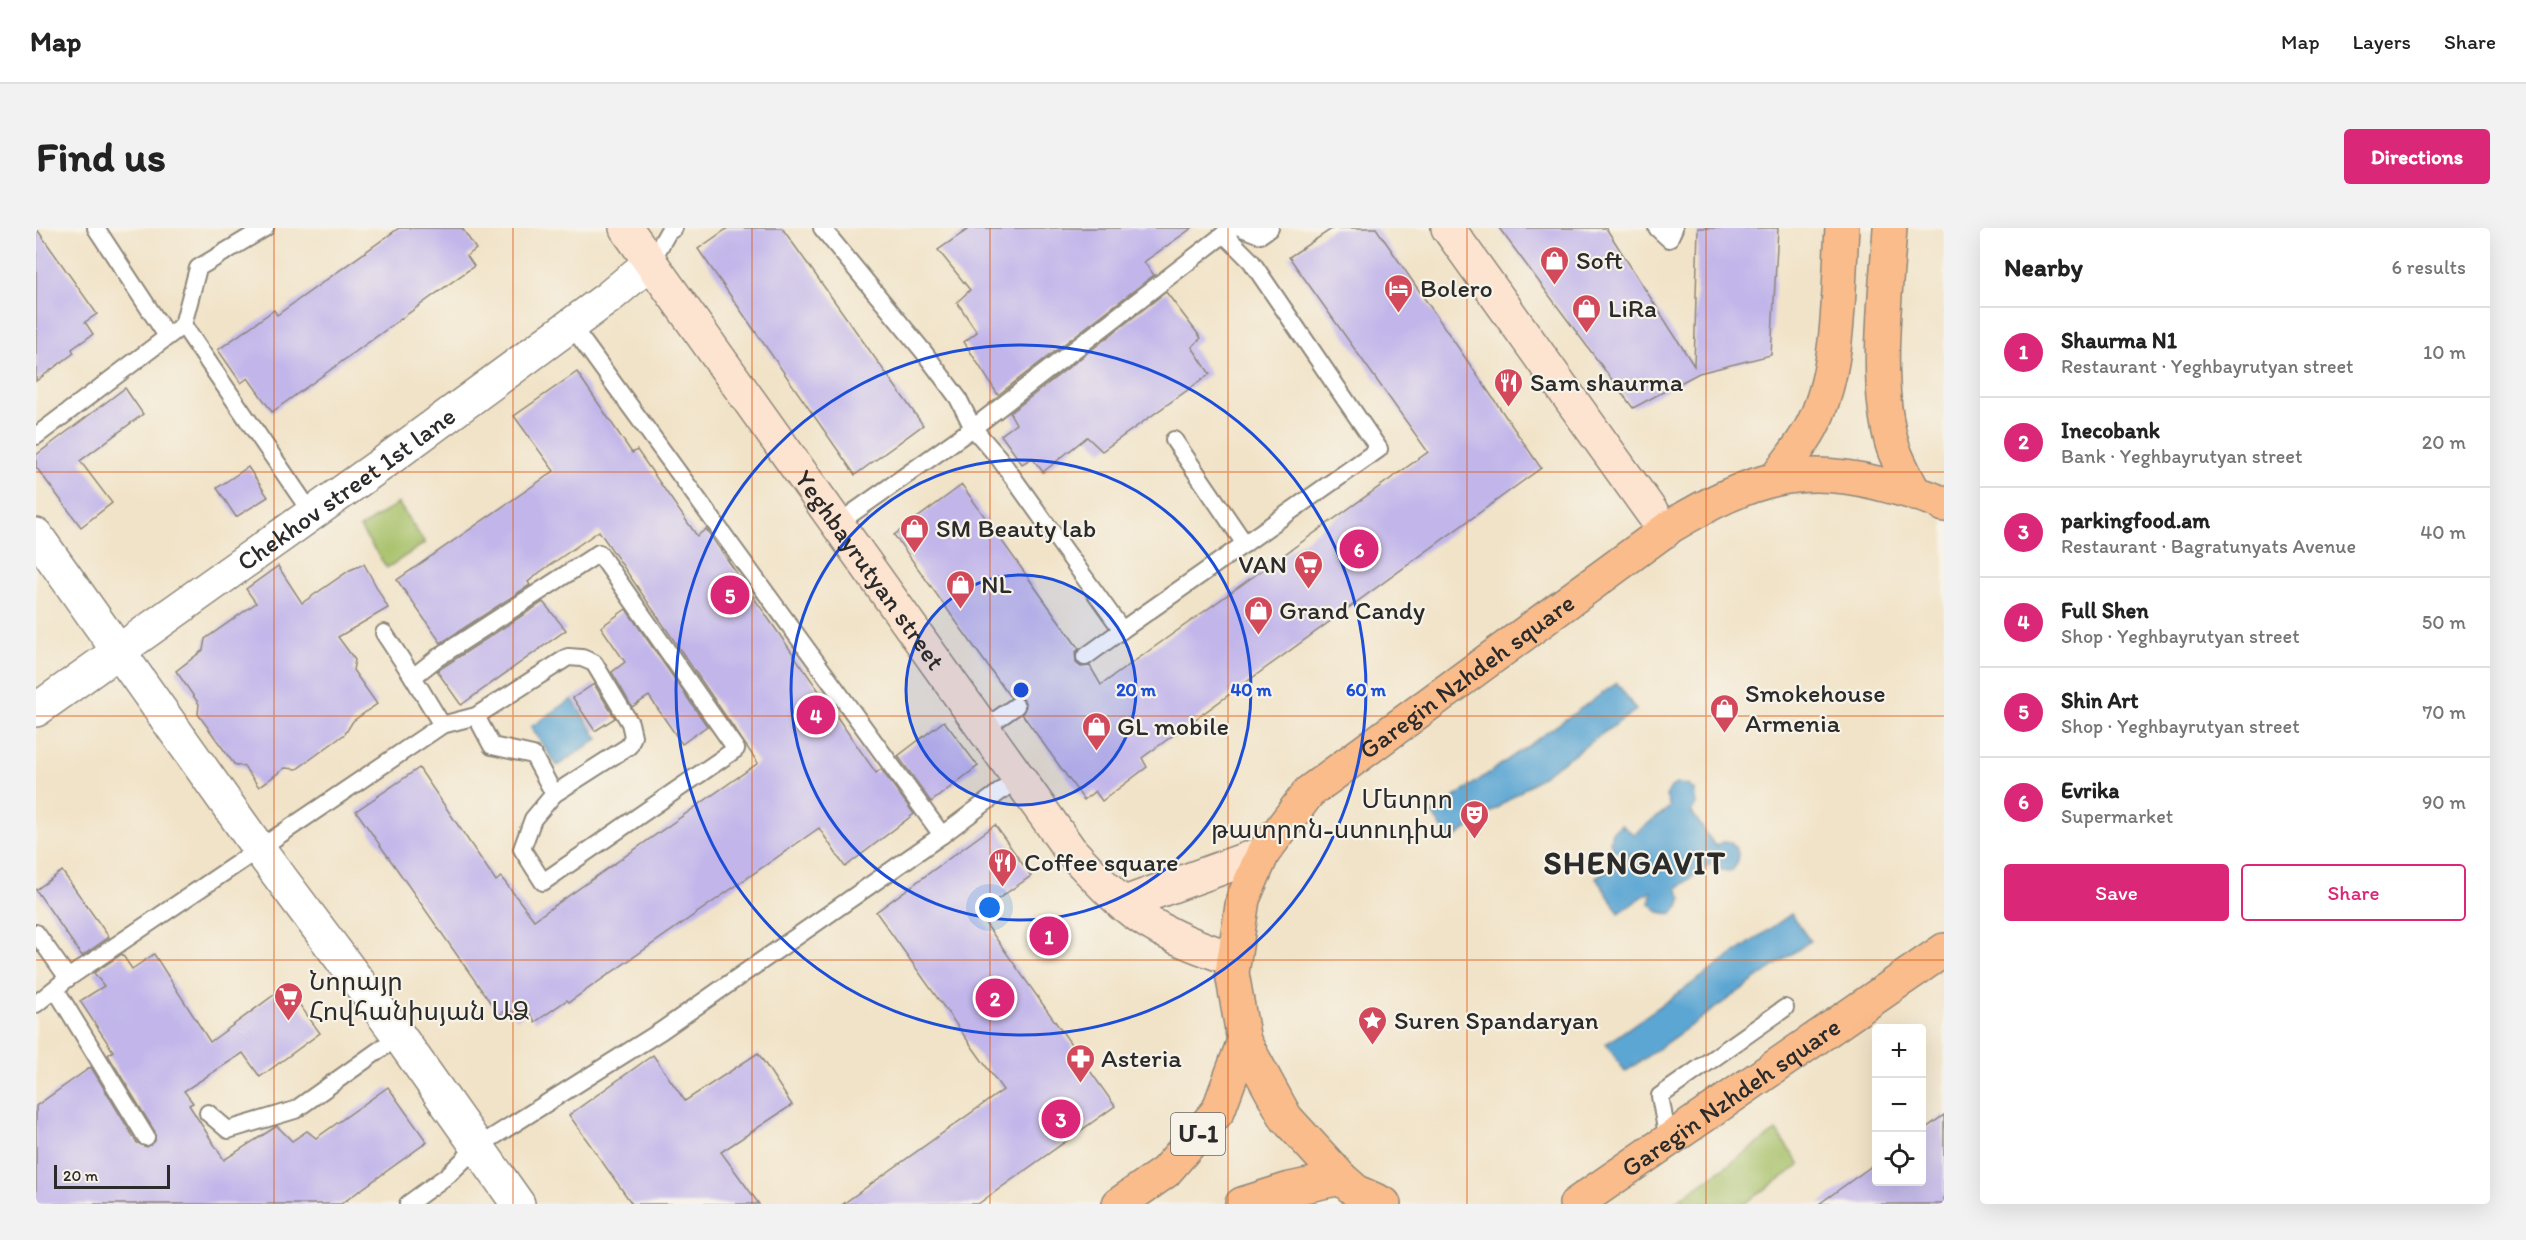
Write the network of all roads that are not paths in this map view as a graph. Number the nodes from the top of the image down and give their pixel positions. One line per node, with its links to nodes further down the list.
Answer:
1 (96, 228): 17 (lane)
2 (265, 228): 15 (lane)
3 (626, 228): 14 (street, Yeghbayrutyan street)
4 (674, 228): 14 (lane)
5 (822, 228): 18 (lane)
6 (1242, 228): 7 (lane)
7 (1270, 228)
8 (1448, 228): 25 (street)
9 (1657, 228): 10 (lane)
10 (1674, 228)
11 (1842, 228): 21 (main road)
12 (1890, 228): 22 (main road)
13 (1220, 233): 18 (lane); 27 (lane)
14 (651, 262): 16 (street, Chekhov street 1st lane); 24 (street, Yeghbayrutyan street)
15 (183, 325): 17 (lane); 23 (lane)
16 (571, 325): 23 (street, Chekhov street 1st lane); 40 (lane)
17 (167, 336): 19 (lane)
18 (973, 428): 24 (lane); 28 (lane)
19 (36, 435)
20 (1174, 440): 27 (lane)
21 (1777, 477): 22 (main road, Garegin Nzhdeh square); 25 (main road, Garegin Nzhdeh square)
22 (1929, 499)
23 (312, 514): 30 (street, Chekhov street 1st lane)
24 (837, 524): 37 (street, Yeghbayrutyan street)
25 (1665, 531): 42 (main road, Garegin Nzhdeh square)
26 (36, 535): 30 (street)
27 (1245, 544): 28 (lane)
28 (1122, 630): 31 (lane)
29 (384, 633): 32 (lane)
30 (119, 650): 34 (street, Chekhov street 1st lane); 41 (street)
31 (1085, 657)
32 (413, 677): 36 (lane); 39 (lane)
33 (1016, 706): 37 (lane)
34 (36, 710)
35 (476, 716): 36 (lane); 39 (lane); 39 (lane)
36 (442, 725): 41 (lane)
37 (983, 729): 38 (street, Yeghbayrutyan street)
38 (1017, 779): 40 (lane); 43 (street, Yeghbayrutyan street)
39 (554, 794)
40 (942, 835): 55 (lane)
41 (259, 849): 47 (lane); 50 (street)
42 (1263, 853): 43 (street); 46 (main road, Garegin Nzhdeh square)
43 (1122, 904): 46 (street, Yeghbayrutyan street)
44 (36, 933): 47 (lane)
45 (1944, 950): 54 (main road, Garegin Nzhdeh square)
46 (1233, 959): 51 (main road, Garegin Nzhdeh square)
47 (62, 984): 48 (lane); 53 (lane)
48 (36, 1004)
49 (1785, 1008): 54 (lane)
50 (399, 1036): 52 (lane); 55 (street)
51 (1244, 1041): 56 (main road, Garegin Nzhdeh square); 60 (main road, Մ-1)
52 (208, 1113)
53 (146, 1137)
54 (1668, 1140): 62 (main road, Garegin Nzhdeh square)
55 (477, 1147): 58 (lane); 59 (street)
56 (1341, 1178): 57 (main road, Garegin Nzhdeh square); 61 (main road)
57 (1375, 1202)
58 (408, 1204)
59 (518, 1204)
60 (1119, 1204)
61 (1242, 1204)
62 (1577, 1204)

